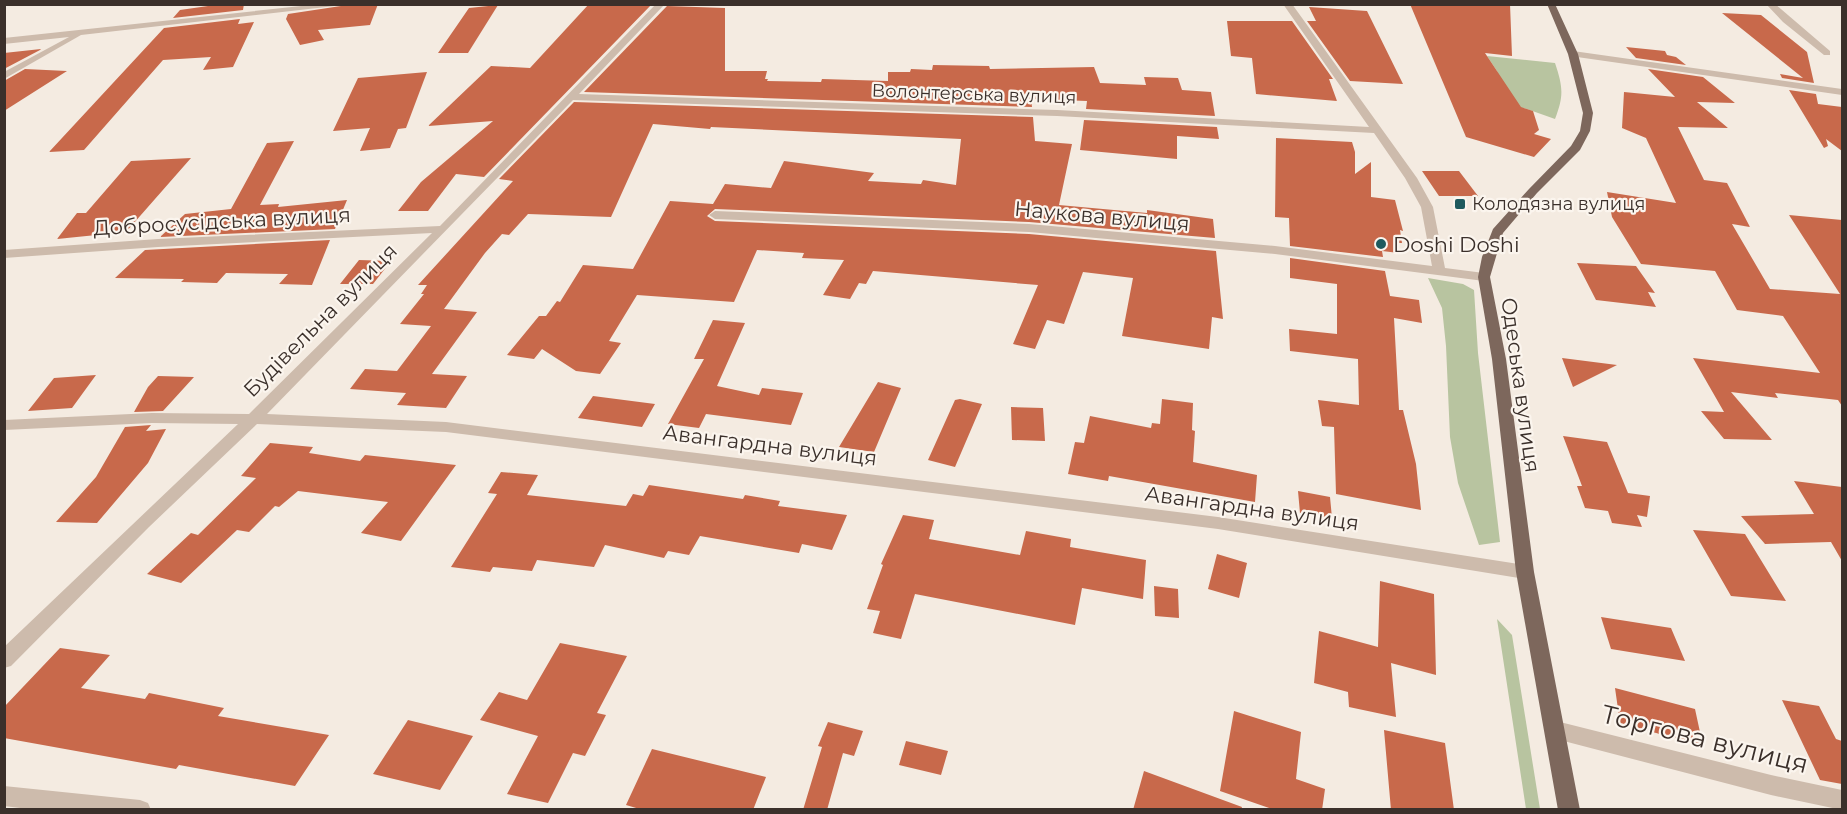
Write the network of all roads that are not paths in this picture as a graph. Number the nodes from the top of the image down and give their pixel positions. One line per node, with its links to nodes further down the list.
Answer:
1 (348, 4): 6 (street)
2 (661, 4): 13 (street, Будівельна вулиця)
3 (1287, 4): 14 (street)
4 (1551, 4): 10 (main road, Одеська вулиця)
5 (1770, 4): 9 (street)
6 (323, 6): 7 (street)
7 (82, 33): 8 (street); 11 (street)
8 (4, 41)
9 (1827, 53)
10 (1573, 54): 12 (street); 19 (main road, Одеська вулиця)
11 (4, 76)
12 (1842, 92)
13 (571, 97): 14 (street, Волонтерська вулиця); 16 (street, Будівельна вулиця)
14 (1375, 130): 18 (street)
15 (714, 214): 18 (street, Наукова вулиця)
16 (443, 229): 17 (street, Добросусідська вулиця); 20 (street, Будівельна вулиця)
17 (4, 254)
18 (1438, 269): 19 (street, Наукова вулиця)
19 (1484, 277): 22 (main road, Одеська вулиця)
20 (253, 419): 21 (street, Авангардна вулиця); 22 (street, Авангардна вулиця); 23 (street, Будівельна вулиця)
21 (4, 425)
22 (1525, 572): 24 (main road, Одеська вулиця)
23 (4, 660)
24 (1556, 730): 26 (street, Торгова вулиця); 28 (main road, Одеська вулиця)
25 (4, 796): 27 (street)
26 (1842, 800)
27 (140, 810)
28 (1569, 810)

